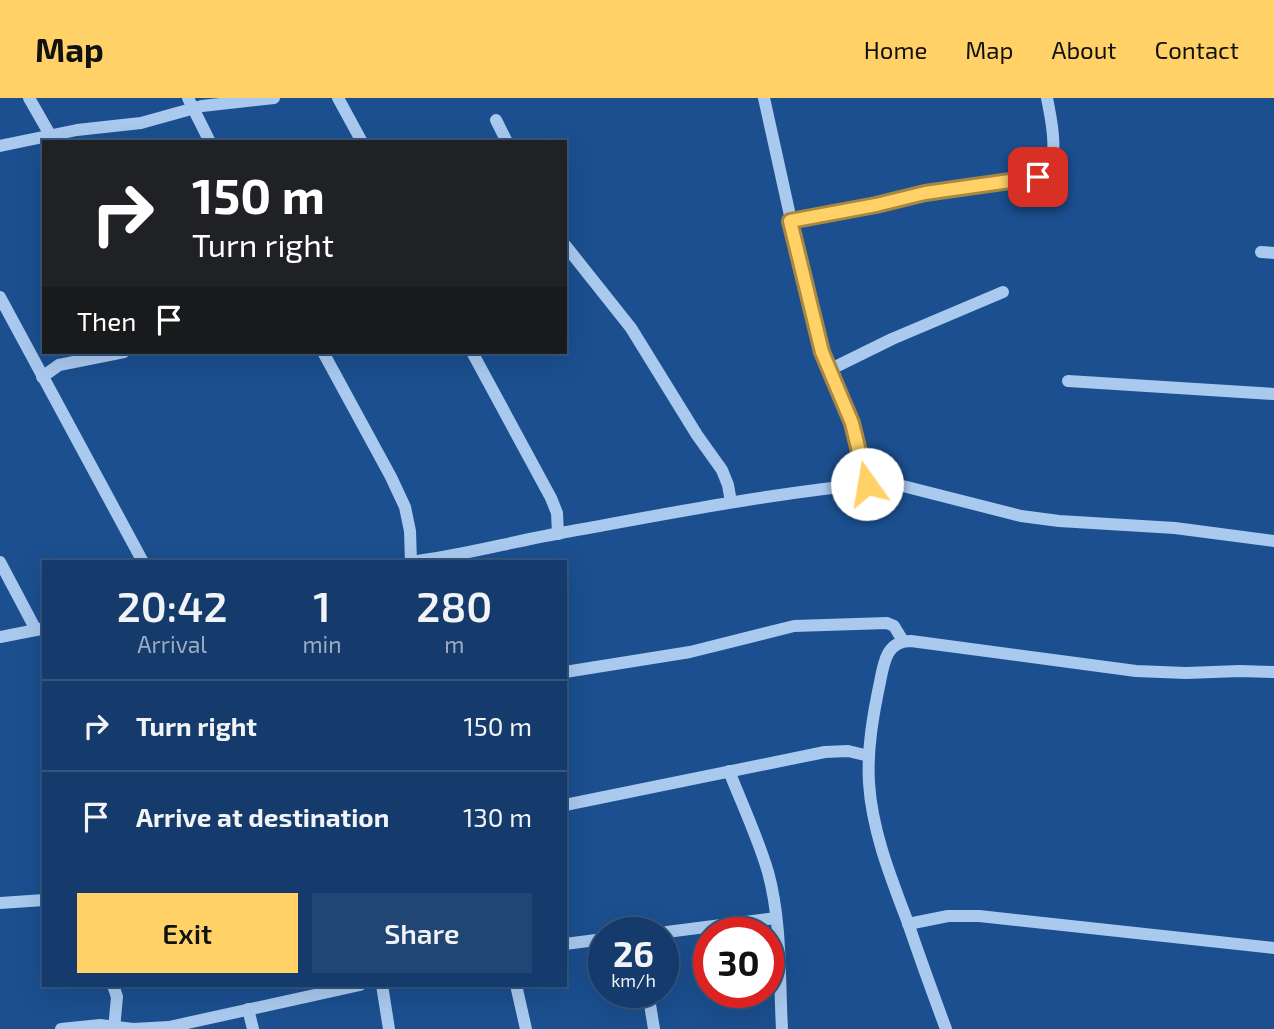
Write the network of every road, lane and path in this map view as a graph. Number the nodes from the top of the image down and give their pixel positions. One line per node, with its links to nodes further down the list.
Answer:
1 (29, 98): 8 (street)
2 (274, 98): 6 (street)
3 (338, 98): 11 (street)
4 (764, 98): 14 (street)
5 (1047, 98): 14 (street)
6 (191, 103): 8 (street); 10 (street)
7 (496, 120): 12 (street)
8 (52, 139)
9 (42, 140): 13 (street)
10 (209, 140)
11 (361, 140)
12 (506, 140)
13 (0, 146)
14 (790, 221): 21 (street)
15 (567, 248): 26 (street)
16 (1003, 292): 21 (street)
17 (0, 298): 22 (street)
18 (114, 354): 22 (street)
19 (324, 354): 30 (street)
20 (473, 354): 27 (street)
21 (829, 370): 25 (street)
22 (43, 377): 29 (street)
23 (1068, 382): 24 (street)
24 (1274, 394)
25 (867, 484): 26 (street); 28 (street)
26 (731, 502): 27 (street)
27 (558, 534): 31 (street)
28 (1274, 541)
29 (142, 560)
30 (410, 560)
31 (438, 560)
32 (0, 562): 33 (street)
33 (40, 629): 34 (street)
34 (0, 637)
35 (903, 641): 36 (street); 37 (street); 38 (street)
36 (567, 672)
37 (1274, 672)
38 (869, 756): 39 (street); 44 (street)
39 (729, 771): 40 (street); 43 (street)
40 (567, 805)
41 (42, 900): 42 (street)
42 (0, 903)
43 (776, 917)
44 (908, 924): 47 (street); 62 (street)
45 (588, 941): 46 (street)
46 (567, 944)
47 (1274, 948)
48 (114, 987): 55 (street)
49 (351, 987): 54 (street)
50 (382, 987): 58 (street)
51 (516, 987): 59 (street)
52 (651, 1008): 60 (street)
53 (781, 1008): 61 (street)
54 (248, 1009): 55 (street); 57 (street)
55 (113, 1027): 56 (street)
56 (61, 1029)
57 (253, 1029)
58 (389, 1029)
59 (526, 1029)
60 (654, 1029)
61 (782, 1029)
62 (946, 1029)

